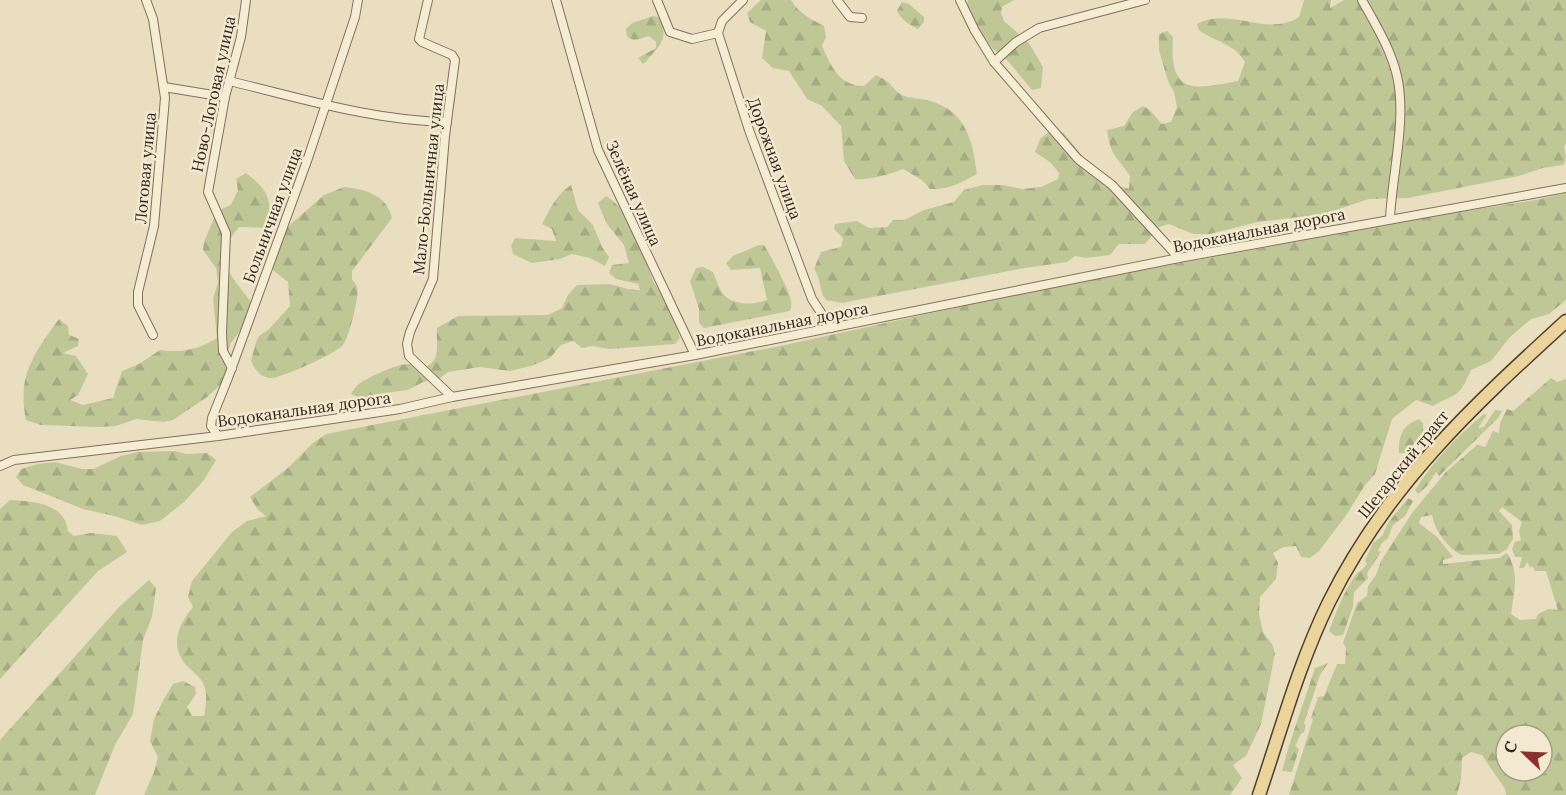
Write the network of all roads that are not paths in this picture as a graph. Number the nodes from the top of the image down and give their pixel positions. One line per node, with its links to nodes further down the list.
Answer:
1 (146, 0): 16 (street, Логовая улица)
2 (246, 0): 15 (street, Ново-Логовая улица)
3 (358, 0): 18 (street, Больничная улица)
4 (428, 0): 19 (street, Мало-Больничная улица)
5 (556, 0): 26 (street, Зелёная улица)
6 (657, 0): 13 (street)
7 (743, 0): 13 (street)
8 (837, 0): 12 (street)
9 (960, 0): 14 (street)
10 (1145, 0): 14 (street)
11 (1362, 0): 21 (street)
12 (862, 18)
13 (718, 33): 24 (street, Дорожная улица)
14 (994, 62): 22 (street)
15 (230, 81): 17 (street, Ново-Логовая улица); 18 (street)
16 (165, 87): 17 (street); 25 (street, Логовая улица)
17 (225, 98): 27 (street, Ново-Логовая улица)
18 (327, 104): 19 (street); 27 (street, Больничная улица)
19 (447, 122): 28 (street, Мало-Больничная улица)
20 (1566, 188): 21 (street, Водоканальная дорога)
21 (1390, 219): 22 (street, Водоканальная дорога)
22 (1179, 258): 24 (street, Водоканальная дорога)
23 (1566, 321): 31 (main road, Шегарский тракт)
24 (831, 328): 26 (street, Водоканальная дорога)
25 (153, 335)
26 (695, 355): 28 (street, Водоканальная дорога)
27 (232, 368): 29 (street, Больничная улица)
28 (452, 397): 29 (street, Водоканальная дорога)
29 (218, 436): 30 (street, Водоканальная дорога)
30 (0, 466)
31 (1259, 795)

